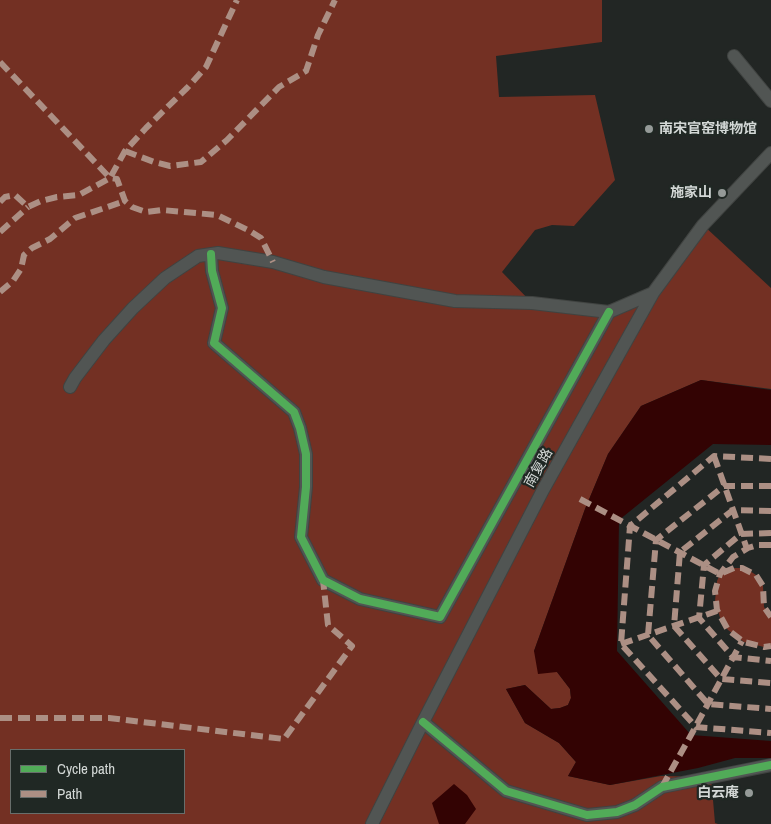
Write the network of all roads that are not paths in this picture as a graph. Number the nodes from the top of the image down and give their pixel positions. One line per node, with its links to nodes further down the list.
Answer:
1 (734, 56): 2 (street)
2 (771, 101)
3 (771, 153): 5 (street, 南复路)
4 (211, 254): 6 (street); 6 (street); 7 (street)
5 (653, 293): 6 (street); 8 (street, 南复路)
6 (609, 312)
7 (70, 387)
8 (423, 722): 9 (street); 10 (street, 南复路)
9 (771, 764)
10 (372, 824)

